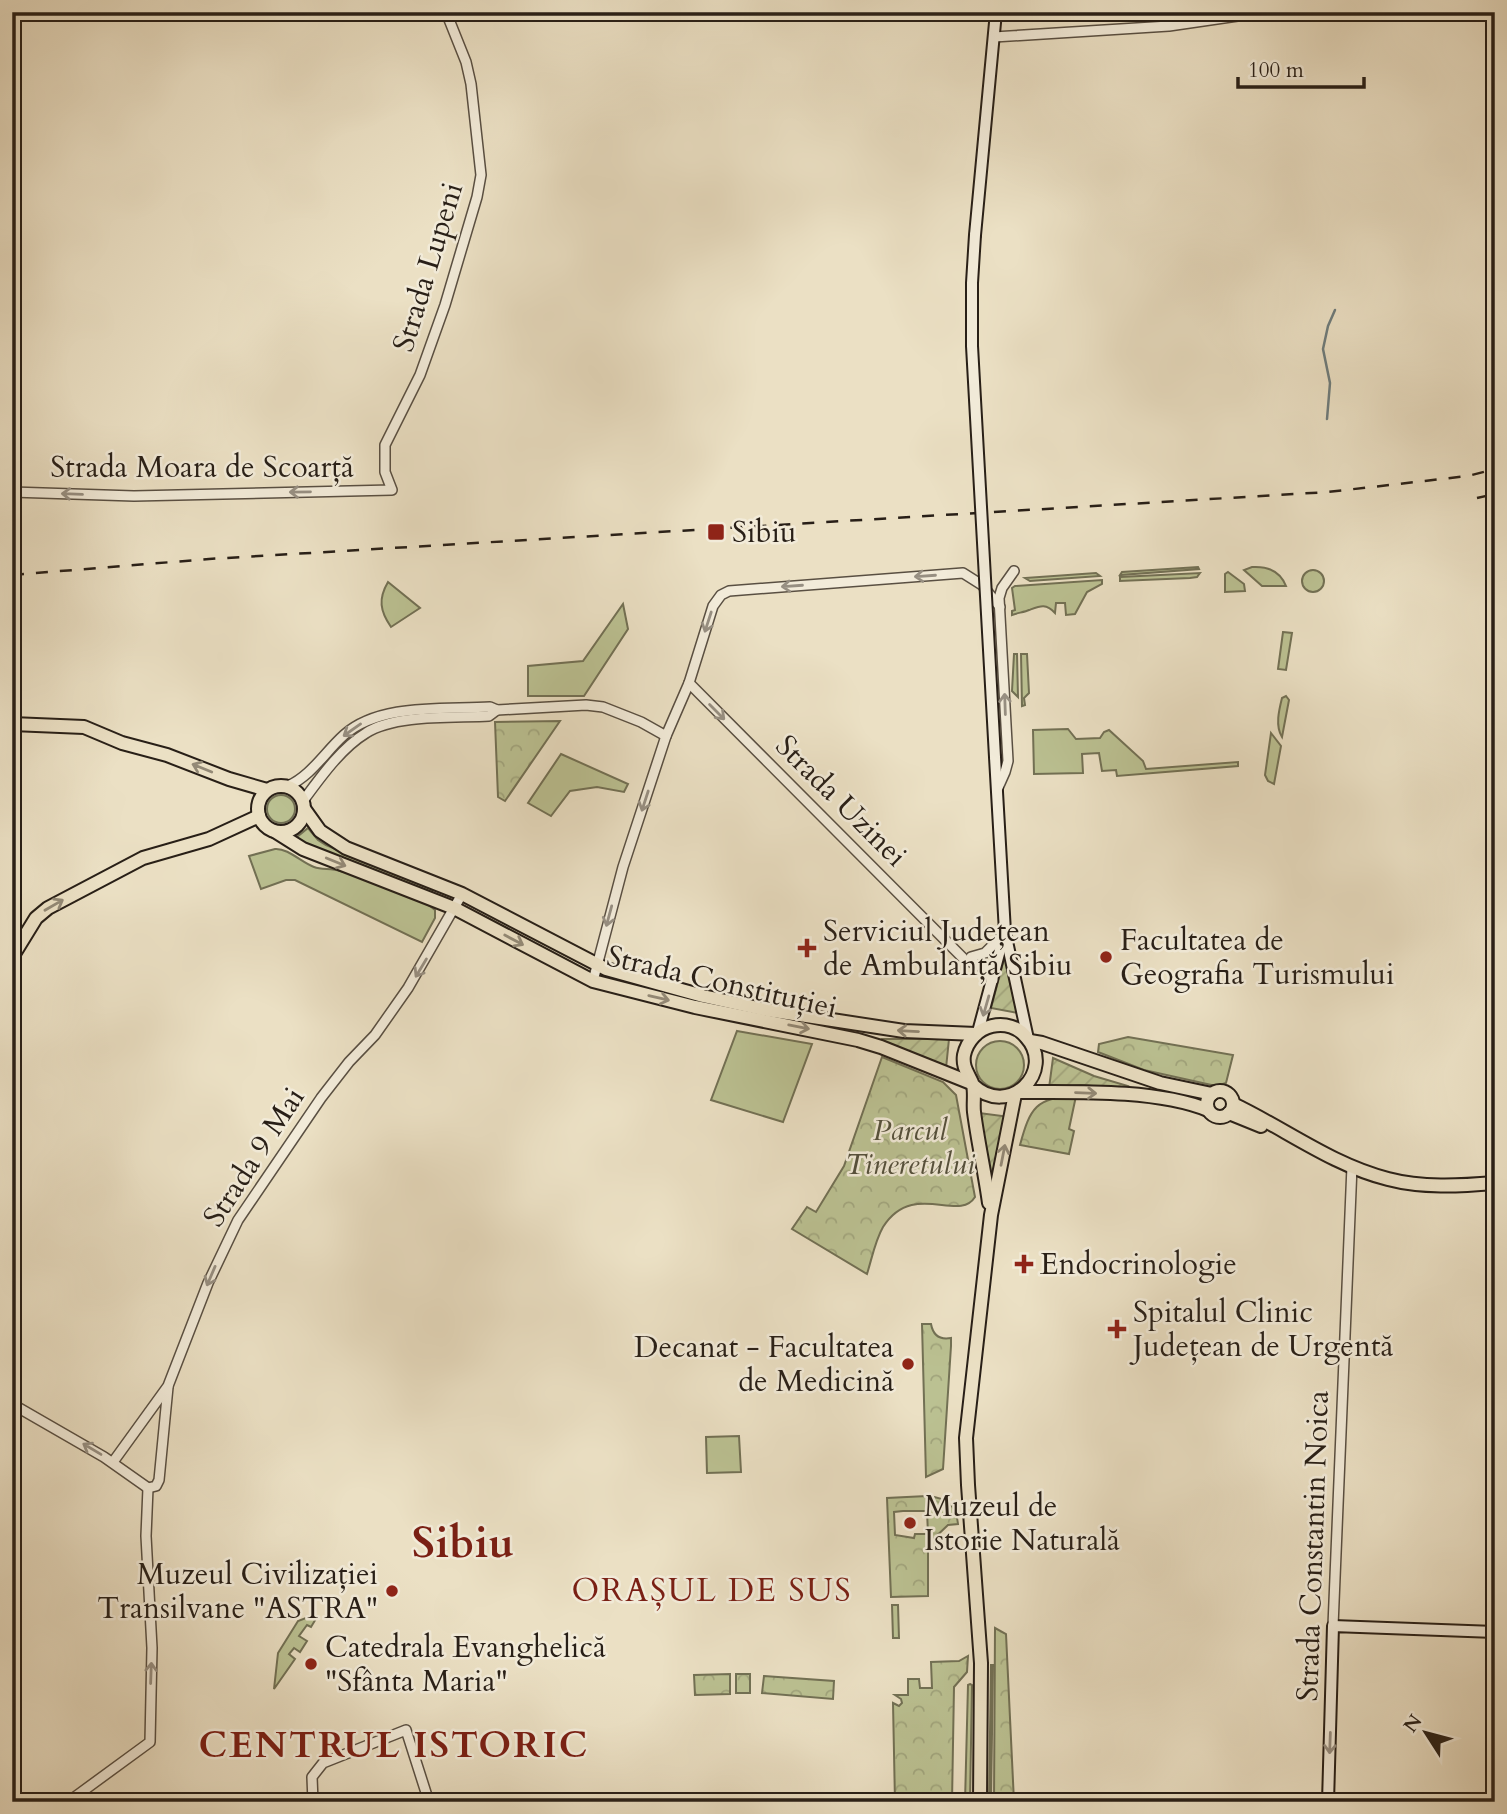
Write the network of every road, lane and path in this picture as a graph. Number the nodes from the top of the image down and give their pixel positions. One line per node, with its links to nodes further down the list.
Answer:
1 (446, 12): 5 (street, Strada Lupeni)
2 (996, 12): 4 (main road)
3 (1265, 12): 4 (street)
4 (994, 37): 15 (main road, bridge)
5 (392, 490): 6 (street, Strada Moara de Scoarță, one-way to 6)
6 (12, 492)
7 (1014, 571): 8 (street)
8 (1000, 607): 9 (street, one-way to 9); 15 (street, one-way to 8)
9 (689, 683): 12 (street); 23 (street, Strada Uzinei, one-way to 23)
10 (497, 710): 12 (street); 13 (street, one-way to 13); 16 (street)
11 (12, 723): 14 (main road, one-way to 11)
12 (666, 736): 24 (street, one-way to 24)
13 (288, 786): 14 (main road); 16 (main road)
14 (267, 790): 17 (main road)
15 (996, 791): 21 (main road)
16 (304, 806): 18 (main road); 19 (main road, Strada Constituției)
17 (259, 816): 18 (main road); 22 (main road, one-way to 17)
18 (276, 832): 20 (main road, Strada Constituției, one-way to 20)
19 (462, 894): 20 (street, Strada 9 Mai); 24 (main road, Strada Constituției)
20 (454, 908): 26 (main road, Strada Constituției, one-way to 26); 38 (street, Strada 9 Mai, one-way to 38)
21 (1005, 932): 23 (street); 25 (main road); 29 (main road)
22 (12, 957)
23 (965, 957): 25 (street, Strada Uzinei)
24 (596, 964): 26 (street); 27 (main road, Strada Constituției)
25 (993, 980): 28 (main road, one-way to 28)
26 (593, 981): 27 (main road, Strada Constituției, one-way to 27)
27 (699, 1002): 28 (main road, Strada Constituției, one-way to 27); 30 (main road, Strada Constituției, one-way to 30)
28 (977, 1033): 29 (main road); 30 (main road)
29 (1029, 1040): 31 (main road); 32 (main road)
30 (972, 1084): 31 (main road); 37 (main road)
31 (1016, 1093): 34 (main road, one-way to 34); 37 (main road, one-way to 31)
32 (1212, 1094): 33 (main road); 34 (main road)
33 (1231, 1109): 34 (main road); 35 (main road)
34 (1208, 1110)
35 (1352, 1166): 36 (main road); 42 (street, Strada Constantin Noica)
36 (1495, 1183)
37 (991, 1215): 47 (main road)
38 (169, 1386): 40 (street, Strada 9 Mai); 41 (street)
39 (12, 1404): 40 (street, one-way to 39)
40 (113, 1462): 41 (street)
41 (148, 1488): 44 (street, one-way to 41)
42 (1333, 1626): 43 (main road); 48 (main road, Strada Constantin Noica, one-way to 48)
43 (1495, 1632)
44 (68, 1802)
45 (313, 1802): 46 (street)
46 (429, 1802)
47 (979, 1802)
48 (1328, 1802)

